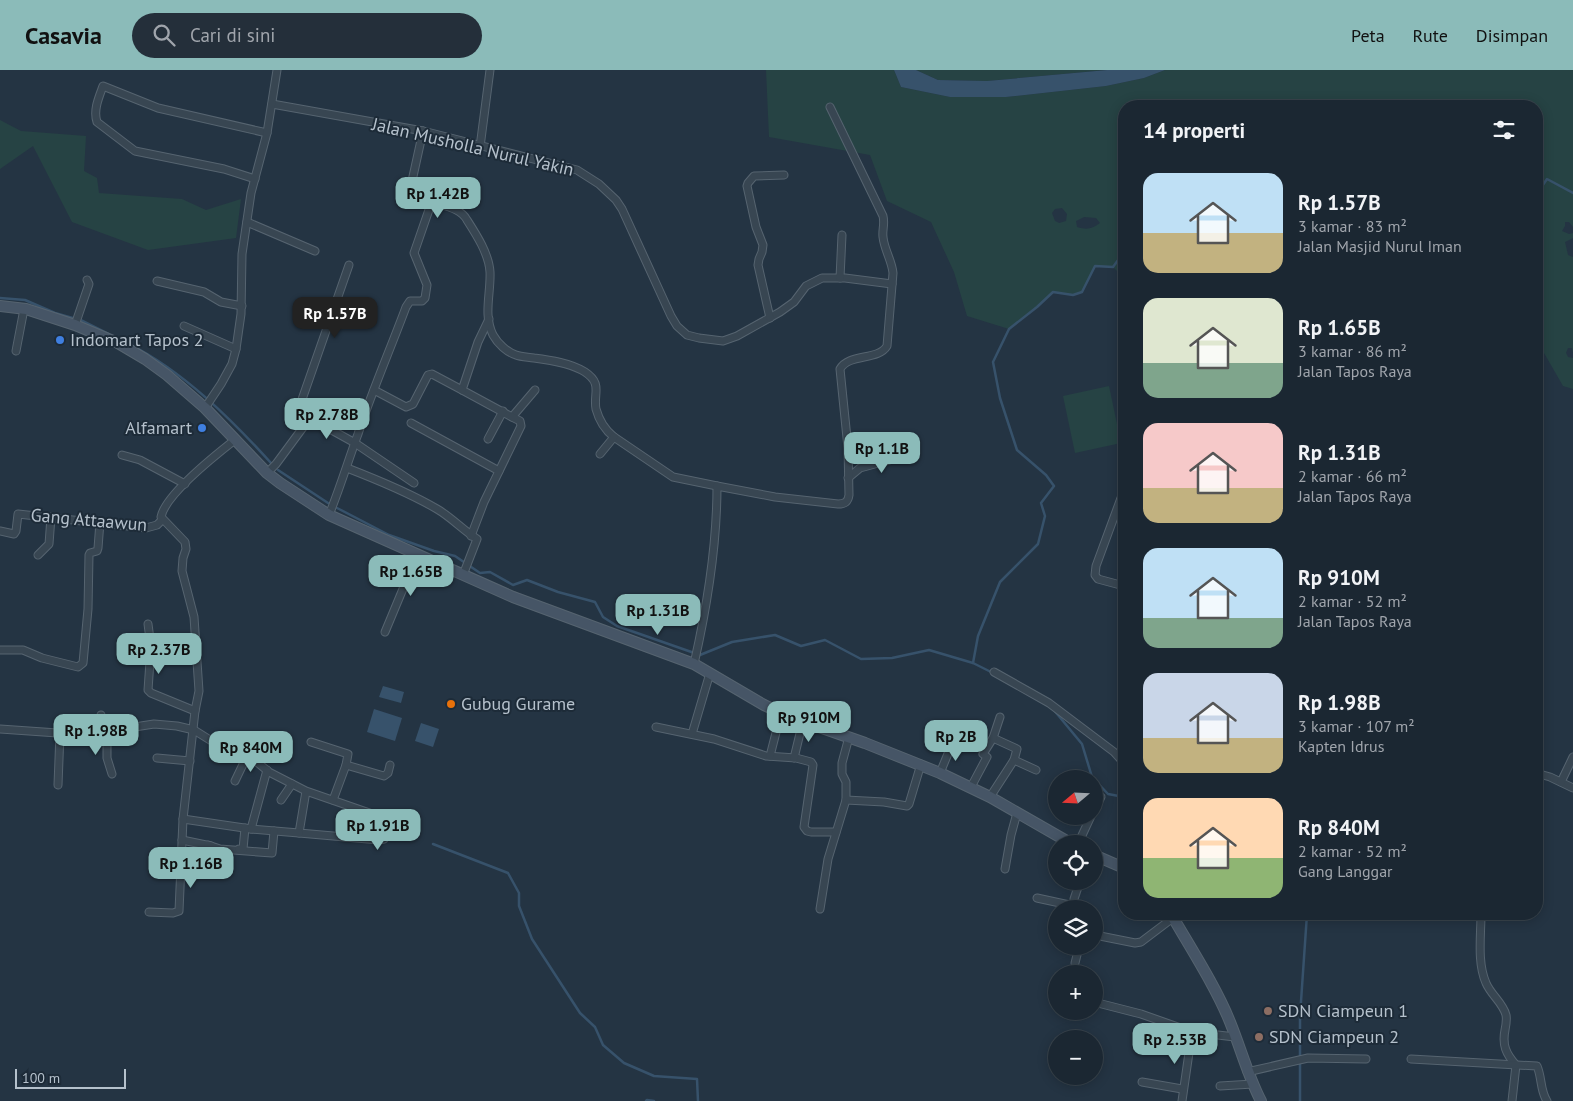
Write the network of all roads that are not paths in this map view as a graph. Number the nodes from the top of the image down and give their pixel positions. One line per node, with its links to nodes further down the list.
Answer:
1 (277, 70): 3 (street)
2 (490, 70): 7 (street)
3 (272, 104): 5 (street, Jalan Musholla Nurul Yakin); 6 (street)
4 (830, 108): 18 (street)
5 (423, 131): 7 (street, Jalan Musholla Nurul Yakin); 10 (street)
6 (267, 133): 9 (street); 9 (street)
7 (480, 146): 22 (street, Jalan Musholla Nurul Yakin)
8 (784, 175): 22 (street)
9 (255, 179): 11 (street)
10 (432, 201): 23 (street); 28 (street)
11 (247, 222): 13 (street); 20 (street)
12 (842, 235): 15 (street)
13 (315, 251)
14 (349, 265): 34 (street)
15 (840, 278): 18 (street, Jalan Musholla Nurul Yakin); 22 (street, Jalan Musholla Nurul Yakin)
16 (87, 280): 24 (street)
17 (157, 282): 20 (street)
18 (892, 284): 46 (street)
19 (0, 306): 21 (main road)
20 (242, 306): 26 (street)
21 (24, 309): 24 (main road); 27 (street)
22 (770, 318)
23 (489, 319): 29 (street); 37 (street)
24 (76, 321): 31 (main road)
25 (184, 326): 26 (street)
26 (236, 349): 31 (street)
27 (16, 351)
28 (374, 390): 29 (street); 39 (street)
29 (462, 390): 32 (street)
30 (535, 390): 33 (street)
31 (208, 405): 38 (main road)
32 (503, 411): 33 (street); 36 (street)
33 (512, 416): 44 (street)
34 (310, 418): 39 (street); 45 (street)
35 (411, 423): 44 (street)
36 (488, 438)
37 (614, 438): 40 (street); 49 (street)
38 (236, 439): 45 (main road); 48 (street)
39 (355, 443): 43 (street); 47 (street)
40 (600, 454)
41 (122, 455): 48 (street)
42 (908, 455): 46 (street)
43 (348, 468): 51 (street); 56 (street)
44 (499, 471): 56 (street)
45 (268, 473): 51 (main road)
46 (848, 478): 49 (street)
47 (414, 483)
48 (185, 484): 53 (street)
49 (716, 486): 64 (street)
50 (1118, 506): 60 (street)
51 (329, 514): 57 (main road)
52 (51, 518): 54 (street, Gang Attaawun); 55 (street, Gang Attaawun); 58 (street)
53 (162, 520): 54 (street, Gang Attaawun); 67 (street)
54 (100, 522): 63 (street)
55 (0, 531)
56 (472, 536): 59 (street)
57 (415, 553): 59 (main road); 62 (street)
58 (38, 555)
59 (464, 572): 64 (main road)
60 (1118, 585)
61 (148, 624): 67 (street)
62 (385, 632)
63 (0, 650)
64 (695, 659): 66 (main road)
65 (994, 672): 84 (street)
66 (710, 673): 68 (main road); 77 (street)
67 (195, 711): 74 (street)
68 (781, 713): 71 (main road); 83 (street)
69 (101, 714): 75 (street)
70 (1000, 717): 80 (street)
71 (803, 721): 78 (main road); 87 (street)
72 (656, 728): 77 (street)
73 (0, 729): 76 (street)
74 (194, 730): 75 (street); 82 (street); 89 (street)
75 (104, 732): 76 (street); 96 (street)
76 (60, 733): 101 (street)
77 (692, 734): 83 (street)
78 (849, 737): 90 (main road); 108 (street)
79 (962, 737): 95 (street)
80 (993, 738): 88 (street); 102 (street)
81 (311, 742): 91 (street)
82 (247, 756): 93 (street); 98 (street)
83 (770, 756): 87 (street)
84 (1118, 756)
85 (1573, 757): 99 (street)
86 (157, 758): 89 (street)
87 (794, 758): 113 (street)
88 (1014, 760): 94 (street); 105 (street)
89 (190, 761): 110 (street)
90 (921, 764): 95 (main road); 108 (street)
91 (346, 765): 92 (street); 107 (street)
92 (390, 765)
93 (267, 770): 100 (street); 111 (street)
94 (1036, 770)
95 (940, 773): 102 (main road)
96 (112, 774)
97 (1543, 776): 99 (street)
98 (236, 781)
99 (1561, 782): 103 (street)
100 (292, 784): 104 (street); 106 (street)
101 (58, 785)
102 (971, 787): 105 (main road)
103 (1573, 788)
104 (306, 791): 107 (street); 114 (street)
105 (990, 797): 109 (main road)
106 (281, 800)
107 (333, 800): 114 (street)
108 (846, 800): 113 (street)
109 (1017, 813): 115 (main road); 120 (street)
110 (183, 819): 111 (street); 116 (street)
111 (248, 828): 112 (street); 117 (street)
112 (274, 831): 114 (street); 117 (street)
113 (836, 832): 123 (street)
114 (299, 834)
115 (1056, 835)
116 (182, 840): 117 (street); 124 (street)
117 (208, 845)
118 (1103, 859): 119 (main road)
119 (1118, 865)
120 (1005, 869)
121 (1037, 898): 122 (street)
122 (1048, 901)
123 (820, 909)
124 (149, 912)
125 (1168, 920): 128 (street)
126 (1177, 920): 133 (main road)
127 (1481, 920): 136 (street)
128 (1103, 937)
129 (1077, 955): 130 (street)
130 (1075, 963)
131 (1103, 1004): 132 (street)
132 (1192, 1032): 133 (street); 141 (street)
133 (1236, 1037): 137 (main road)
134 (1366, 1059): 137 (street)
135 (1411, 1059): 136 (street)
136 (1516, 1065): 144 (street); 145 (street)
137 (1247, 1072): 139 (main road)
138 (1142, 1082): 141 (street)
139 (1252, 1084): 140 (street); 143 (main road)
140 (1220, 1086)
141 (1182, 1089): 142 (street)
142 (1182, 1101)
143 (1261, 1101)
144 (1512, 1101)
145 (1547, 1101)

